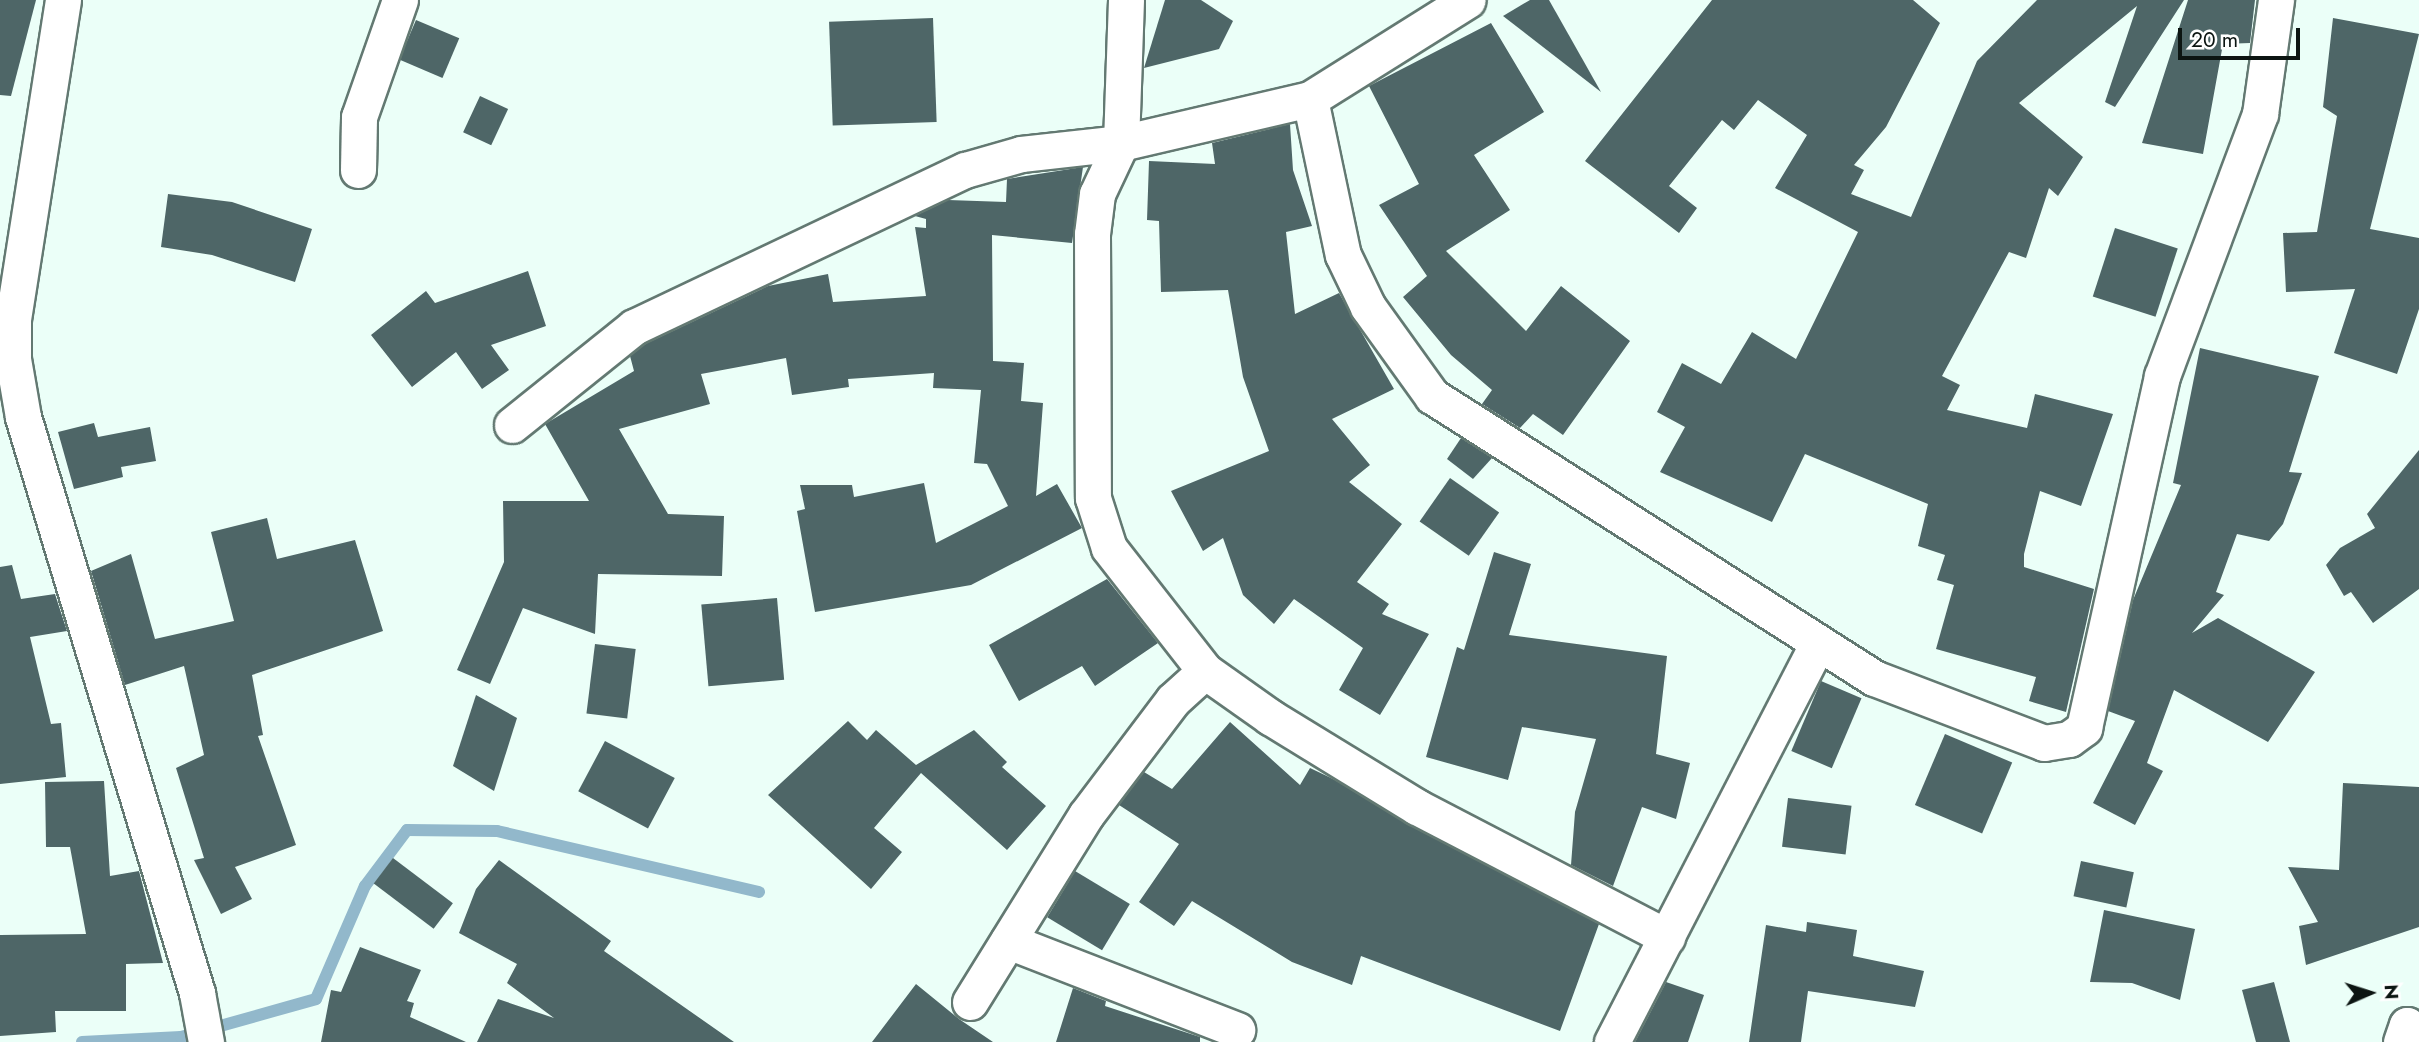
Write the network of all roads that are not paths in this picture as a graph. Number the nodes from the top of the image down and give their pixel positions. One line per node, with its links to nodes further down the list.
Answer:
1 (63, 0): 17 (street)
2 (400, 0): 8 (street)
3 (1126, 0): 7 (street)
4 (1468, 0): 6 (street)
5 (2276, 0): 10 (street)
6 (1310, 99): 7 (street); 10 (street)
7 (1121, 143): 9 (street); 11 (street)
8 (358, 170)
9 (512, 425)
10 (1816, 646): 12 (street)
11 (1205, 671): 12 (street); 13 (street)
12 (1667, 937): 18 (street)
13 (1008, 941): 14 (street); 15 (street)
14 (970, 1002)
15 (1237, 1030)
16 (2419, 1035): 19 (street)
17 (206, 1042)
18 (1612, 1042)
19 (2401, 1042)

